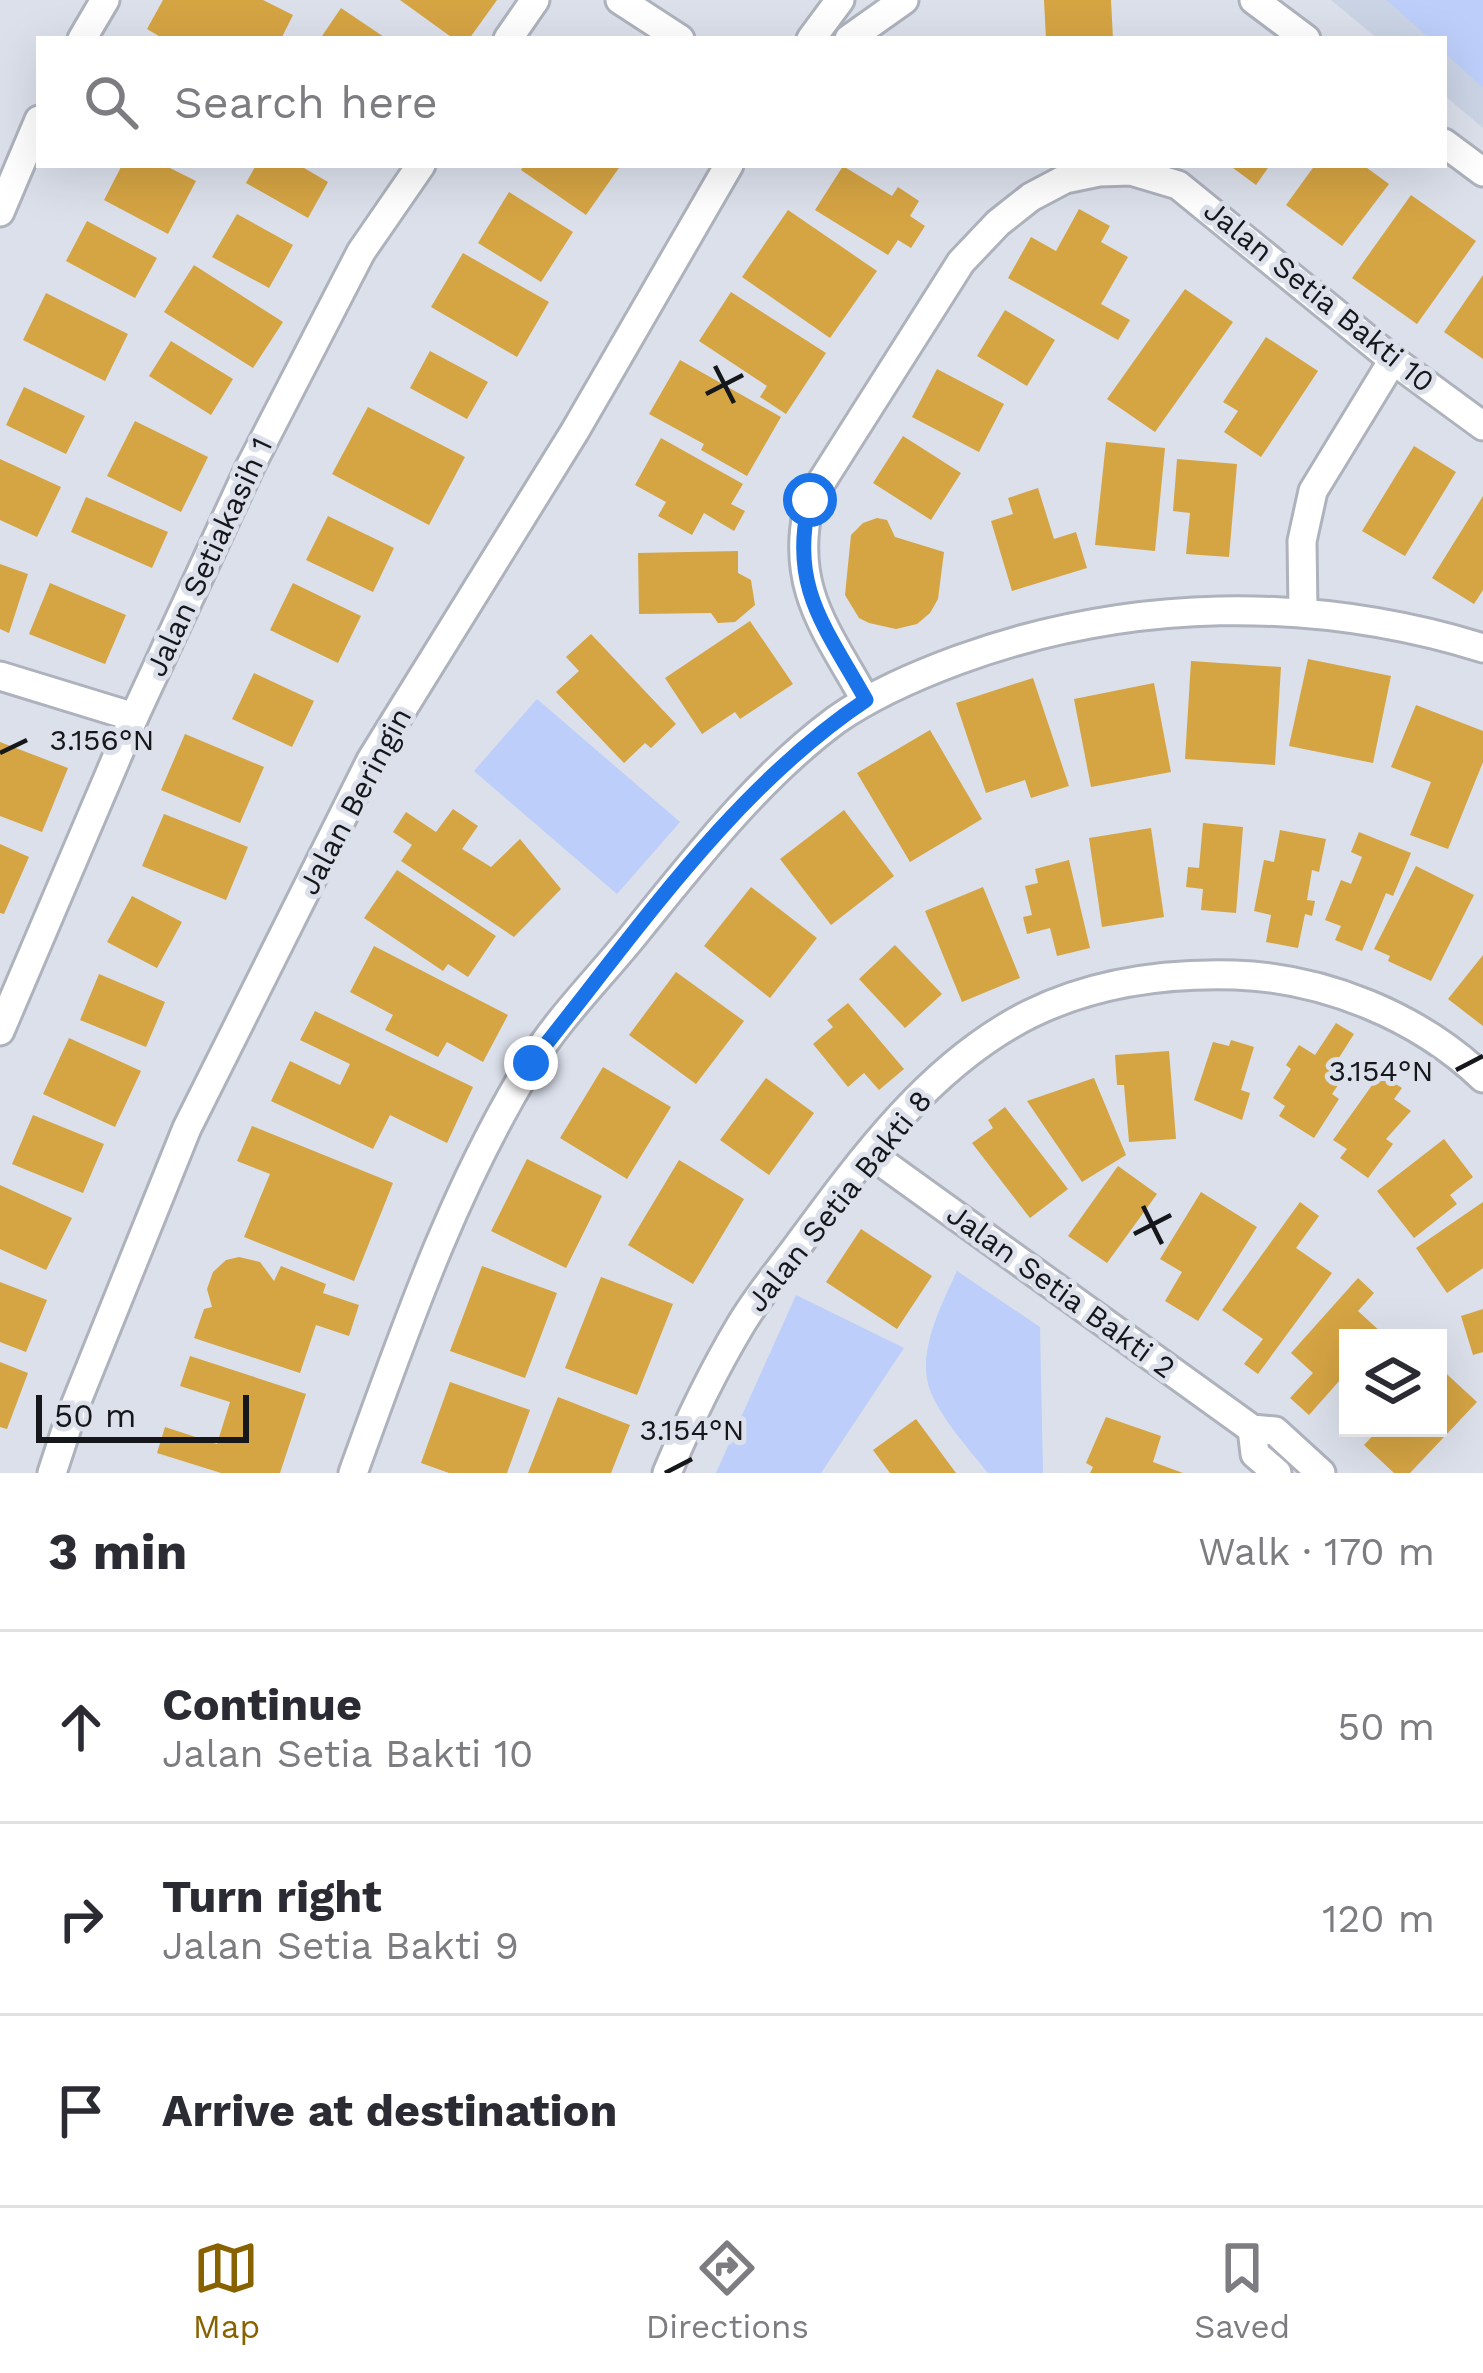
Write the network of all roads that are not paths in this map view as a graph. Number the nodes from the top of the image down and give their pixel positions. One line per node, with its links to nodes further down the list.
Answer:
1 (105, 0): 7 (street)
2 (535, 0): 8 (street)
3 (620, 0): 9 (street)
4 (840, 0): 10 (street)
5 (904, 0): 11 (street)
6 (1254, 0): 12 (street)
7 (84, 36)
8 (510, 36)
9 (675, 36)
10 (813, 36)
11 (853, 36)
12 (1302, 36)
13 (36, 127): 18 (street)
14 (1447, 145): 17 (street)
15 (419, 168): 25 (street, Jalan Setiakasih 1)
16 (727, 168): 30 (street, Jalan Beringin)
17 (1483, 172)
18 (0, 212)
19 (1394, 360): 20 (street, Jalan Setia Bakti 10); 21 (street); 24 (street, Jalan Setia Bakti 10)
20 (1483, 426)
21 (1303, 612): 22 (street); 24 (street)
22 (1483, 648)
23 (0, 676): 25 (street)
24 (866, 700): 31 (street)
25 (134, 717): 26 (street, Jalan Setiakasih 1)
26 (0, 1031)
27 (1483, 1078): 28 (street, Jalan Setia Bakti 8)
28 (869, 1153): 29 (street, Jalan Setia Bakti 2); 32 (street, Jalan Setia Bakti 8)
29 (1252, 1430): 33 (street, Jalan Setia Bakti 2); 34 (street, Jalan Setia Bakti 2)
30 (52, 1473)
31 (353, 1473)
32 (667, 1473)
33 (1277, 1473)
34 (1322, 1473)

